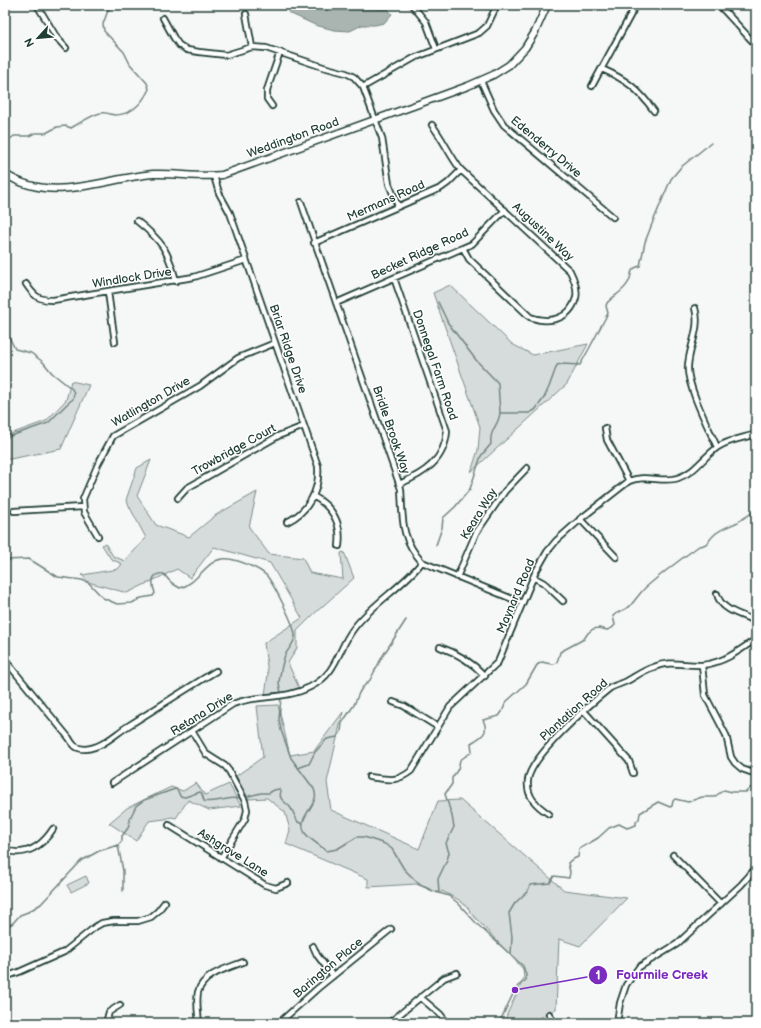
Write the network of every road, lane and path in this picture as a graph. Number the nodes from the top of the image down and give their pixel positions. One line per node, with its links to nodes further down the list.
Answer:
1 (37, 5): 11 (street)
2 (412, 5): 12 (street)
3 (497, 5): 12 (street)
4 (547, 5): 15 (main road, Weddington Road)
5 (636, 5): 14 (street)
6 (719, 5): 9 (street)
7 (246, 14): 10 (street)
8 (163, 18): 10 (street)
9 (756, 45)
10 (252, 47): 13 (street)
11 (66, 48)
12 (436, 49): 17 (street)
13 (280, 52): 17 (street); 18 (street)
14 (602, 69): 16 (street); 19 (street)
15 (481, 81): 20 (main road, Weddington Road); 28 (street, Edenderry Drive)
16 (592, 86)
17 (363, 88): 20 (street)
18 (272, 106)
19 (654, 111)
20 (375, 120): 24 (main road, Weddington Road); 26 (street)
21 (432, 125): 22 (street, Augustine Way)
22 (461, 170): 26 (street, Mermans Road); 27 (street, Augustine Way)
23 (5, 174): 24 (main road, Weddington Road)
24 (214, 176): 32 (street, Briar Ridge Drive)
25 (301, 202): 30 (street, Bridle Brook Way)
26 (398, 206): 30 (street, Mermans Road)
27 (505, 210): 31 (street, Becket Ridge Road); 31 (street, Augustine Way)
28 (613, 217)
29 (137, 220): 34 (street)
30 (314, 243): 37 (street, Bridle Brook Way)
31 (463, 248): 33 (street, Becket Ridge Road)
32 (246, 260): 34 (street, Windlock Drive); 40 (street, Briar Ridge Drive)
33 (394, 278): 37 (street, Becket Ridge Road); 47 (street, Donnegal Farm Road)
34 (176, 281): 36 (street, Windlock Drive)
35 (26, 284): 36 (street, Windlock Drive)
36 (108, 292): 39 (street)
37 (336, 303): 47 (street, Bridle Brook Way)
38 (695, 308): 44 (street)
39 (115, 342)
40 (275, 343): 41 (street, Briar Ridge Drive); 50 (street, Watlington Drive)
41 (304, 426): 48 (street, Briar Ridge Drive); 49 (street, Trowbridge Court)
42 (605, 428): 46 (street)
43 (756, 434): 44 (street)
44 (717, 448): 46 (street)
45 (527, 468): 58 (street, Keara Way)
46 (629, 481): 52 (street, Maynard Road)
47 (399, 484): 57 (street, Bridle Brook Way)
48 (313, 496): 53 (street, Briar Ridge Drive); 55 (street)
49 (178, 498)
50 (83, 507): 51 (street); 54 (street)
51 (14, 511)
52 (580, 519): 56 (street); 59 (street, Maynard Road)
53 (287, 522)
54 (98, 536)
55 (339, 546)
56 (616, 557)
57 (422, 562): 58 (street, Bridle Brook Way); 73 (street, Retana Drive)
58 (457, 577): 62 (street, Bridle Brook Way)
59 (533, 577): 61 (street); 62 (street, Maynard Road)
60 (717, 594): 63 (street)
61 (563, 602)
62 (522, 603): 69 (street, Maynard Road)
63 (756, 621)
64 (756, 639): 67 (street, Plantation Road)
65 (440, 647): 69 (street)
66 (5, 660): 68 (street)
67 (702, 665): 71 (street, Plantation Road); 75 (street)
68 (216, 671)
69 (485, 676): 72 (street, Maynard Road)
70 (393, 702): 72 (street)
71 (584, 711): 74 (street); 78 (street, Plantation Road)
72 (438, 727): 76 (street, Maynard Road)
73 (192, 731): 77 (street, Retana Drive); 83 (street)
74 (633, 773)
75 (756, 774)
76 (369, 777)
77 (112, 783)
78 (549, 814)
79 (169, 825): 83 (street, Ashgrove Lane)
80 (53, 829): 81 (street)
81 (6, 851): 84 (street)
82 (673, 855): 88 (street)
83 (222, 858): 86 (street, Ashgrove Lane)
84 (5, 864)
85 (756, 868): 88 (street)
86 (288, 884)
87 (165, 902): 94 (street)
88 (720, 904): 104 (street)
89 (391, 929): 93 (street, Barington Place)
90 (313, 946): 93 (street)
91 (243, 962): 99 (street)
92 (457, 973): 95 (street)
93 (333, 976): 100 (street, Barington Place)
94 (5, 977)
95 (420, 997): 101 (street); 102 (street)
96 (120, 1005): 98 (street)
97 (549, 1014): 103 (street)
98 (106, 1023)
99 (199, 1023)
100 (278, 1023)
101 (389, 1023)
102 (447, 1023)
103 (554, 1023)
104 (617, 1023)

